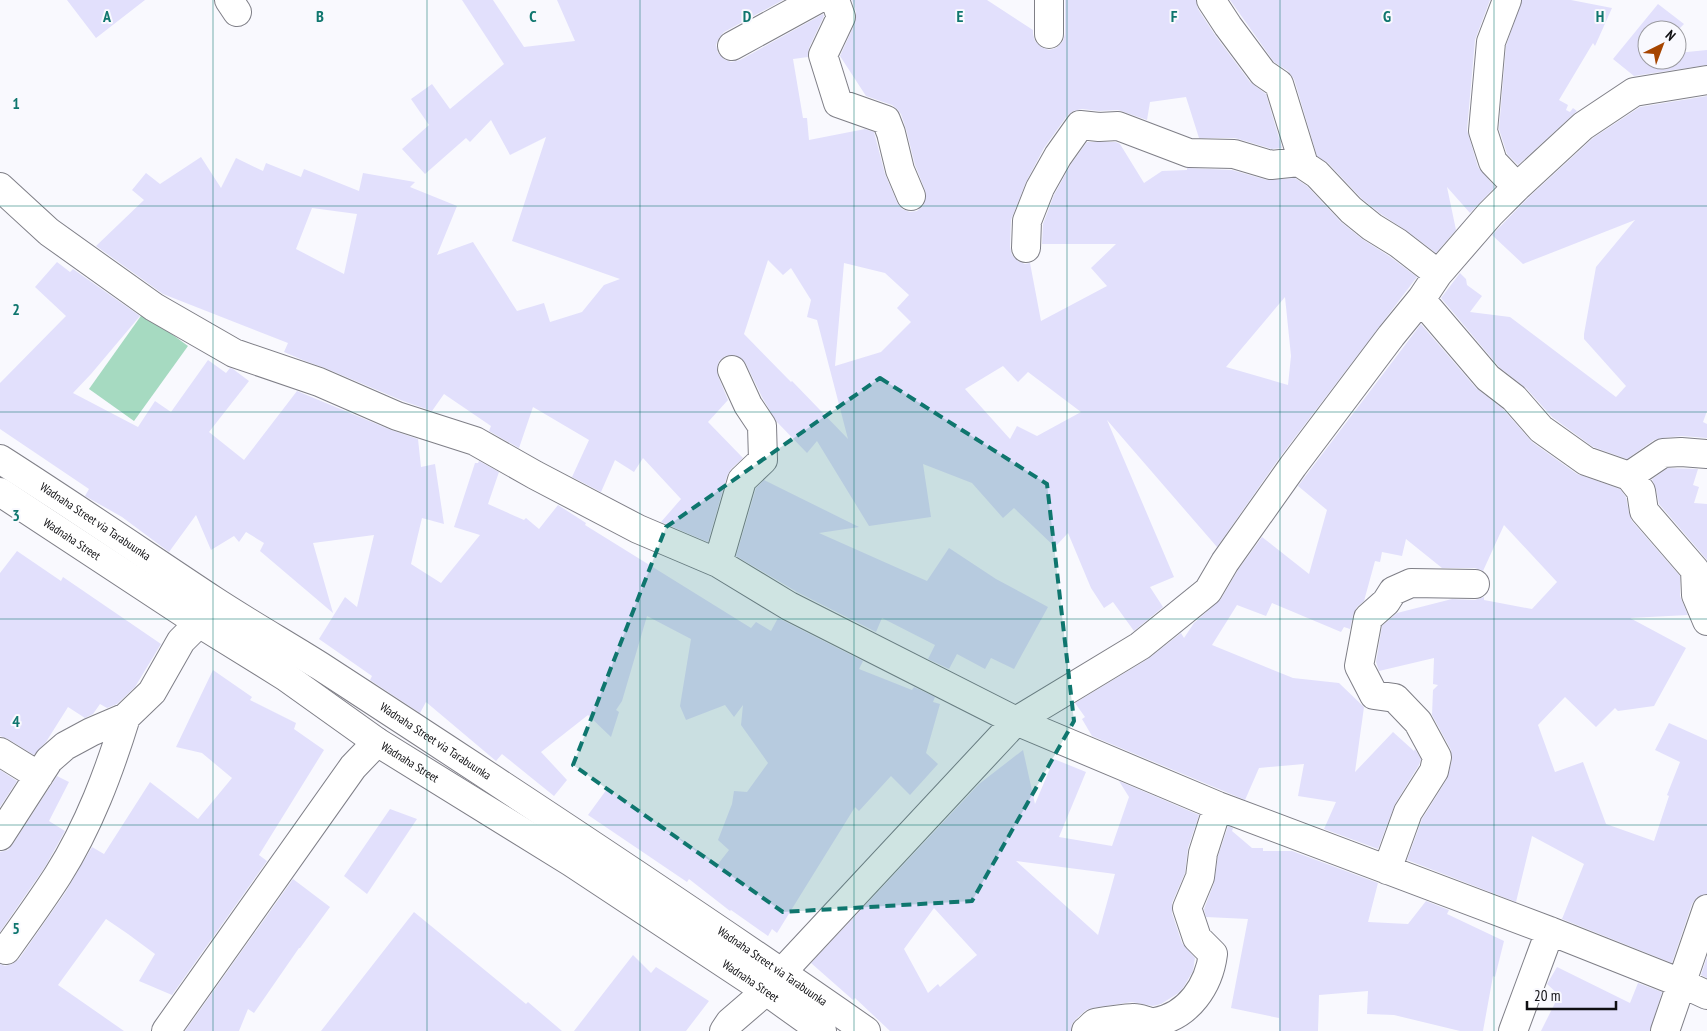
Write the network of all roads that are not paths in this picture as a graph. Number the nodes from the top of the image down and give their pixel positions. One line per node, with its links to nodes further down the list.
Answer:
1 (816, 0): 7 (street)
2 (835, 0): 12 (street)
3 (1049, 0): 6 (street)
4 (1211, 0): 9 (street)
5 (1507, 0): 11 (street)
6 (1049, 34)
7 (732, 46)
8 (1707, 80): 11 (street)
9 (1304, 165): 13 (street); 14 (street)
10 (0, 187): 21 (street)
11 (1517, 187): 14 (street)
12 (911, 196)
13 (1026, 248)
14 (1438, 274): 15 (street)
15 (1422, 298): 19 (street); 28 (street)
16 (732, 370): 21 (street)
17 (1707, 454): 19 (street)
18 (0, 459): 25 (street, Wadnaha Street via Tarabuunka)
19 (1629, 476): 23 (street)
20 (0, 492): 24 (street, Wadnaha Street)
21 (718, 562): 28 (street)
22 (1475, 584): 34 (street)
23 (1707, 621)
24 (199, 623): 26 (street, Wadnaha Street); 27 (street)
25 (267, 634): 26 (street); 38 (street, Wadnaha Street via Tarabuunka)
26 (251, 656): 29 (street, Wadnaha Street)
27 (126, 717): 31 (street); 37 (street)
28 (1016, 721): 32 (street); 38 (street)
29 (378, 742): 38 (street, Wadnaha Street); 41 (street)
30 (0, 752): 31 (street)
31 (39, 776): 33 (street)
32 (1218, 806): 34 (street); 45 (street)
33 (0, 836)
34 (1387, 870): 36 (street)
35 (1707, 909): 39 (street)
36 (1550, 931): 39 (street); 46 (street)
37 (6, 950)
38 (774, 981): 42 (street); 43 (street, Wadnaha Street); 44 (street, Wadnaha Street via Tarabuunka)
39 (1681, 983): 40 (street); 47 (street)
40 (1707, 995)
41 (166, 1031)
42 (724, 1031)
43 (822, 1031)
44 (866, 1031)
45 (1086, 1031)
46 (1513, 1031)
47 (1665, 1031)

